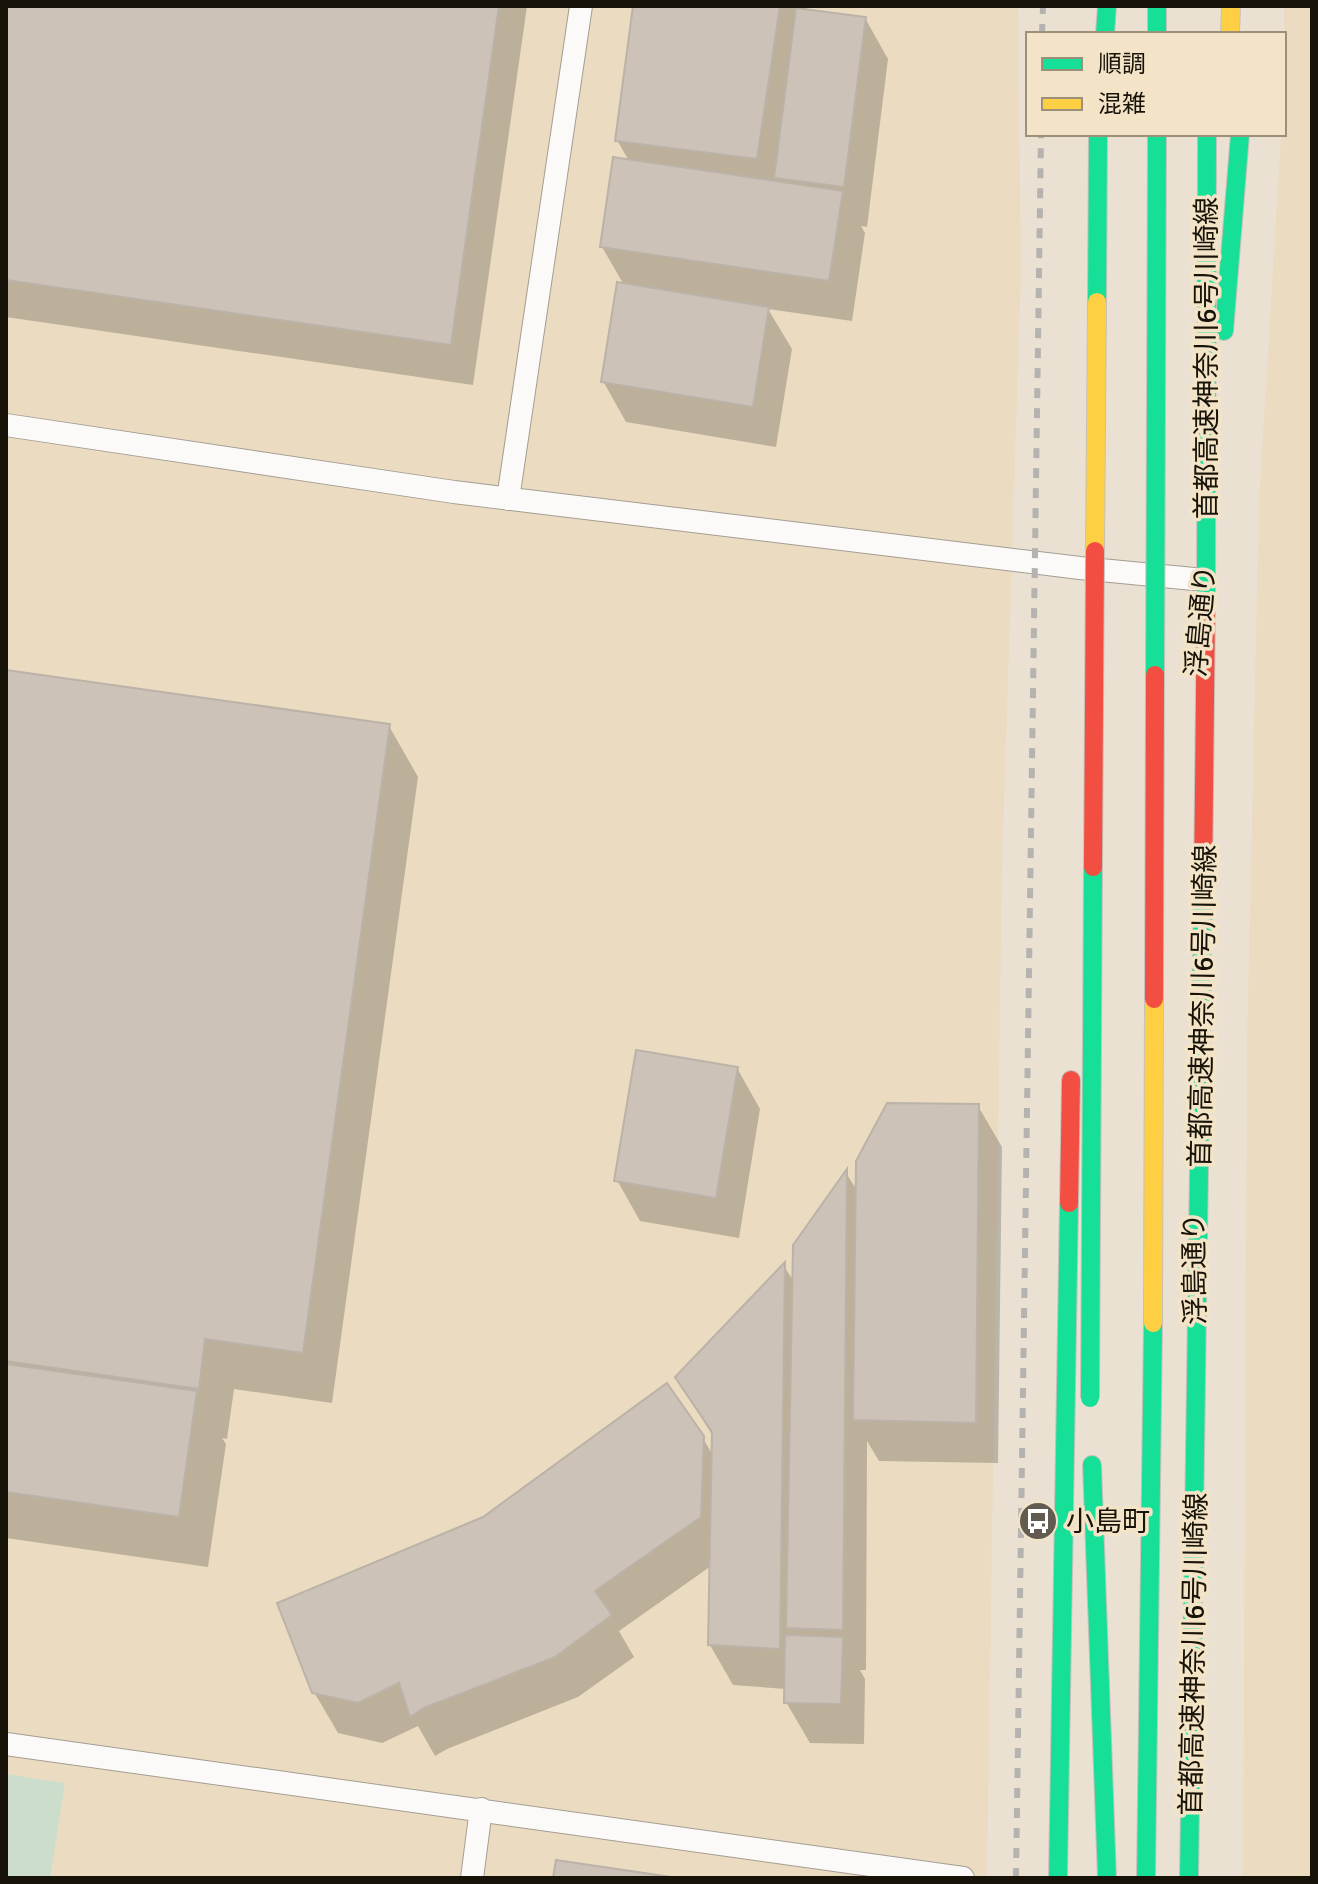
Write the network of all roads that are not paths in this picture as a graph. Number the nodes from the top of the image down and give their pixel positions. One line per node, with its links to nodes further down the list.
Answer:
1 (581, 6): 19 (lane)
2 (1099, 6): 7 (highway)
3 (1107, 6): 8 (highway)
4 (1157, 6): 9 (highway)
5 (1231, 6): 10 (highway)
6 (1244, 6): 11 (highway)
7 (1099, 32)
8 (1105, 32)
9 (1157, 32)
10 (1230, 32)
11 (1243, 32)
12 (1100, 136): 20 (highway)
13 (1100, 136): 25 (highway, bridge)
14 (1157, 136): 33 (highway, 首都高速神奈川6号川崎線, bridge)
15 (1207, 136): 22 (highway, 首都高速神奈川6号川崎線, bridge)
16 (1227, 136): 22 (highway, bridge)
17 (1240, 136): 21 (highway, 浮島通り)
18 (6, 425): 19 (lane)
19 (508, 499): 20 (lane)
20 (1080, 568): 21 (lane); 23 (highway)
21 (1204, 580): 35 (highway, 浮島通り)
22 (1205, 762): 34 (highway, 首都高速神奈川6号川崎線, bridge)
23 (1075, 790)
24 (1071, 1058): 31 (highway)
25 (1091, 1414)
26 (1092, 1446): 32 (highway)
27 (6, 1744): 28 (lane)
28 (481, 1809): 29 (lane); 30 (lane)
29 (950, 1877)
30 (472, 1878)
31 (1058, 1878)
32 (1107, 1878)
33 (1146, 1878)
34 (1189, 1878)
35 (1200, 1878)

